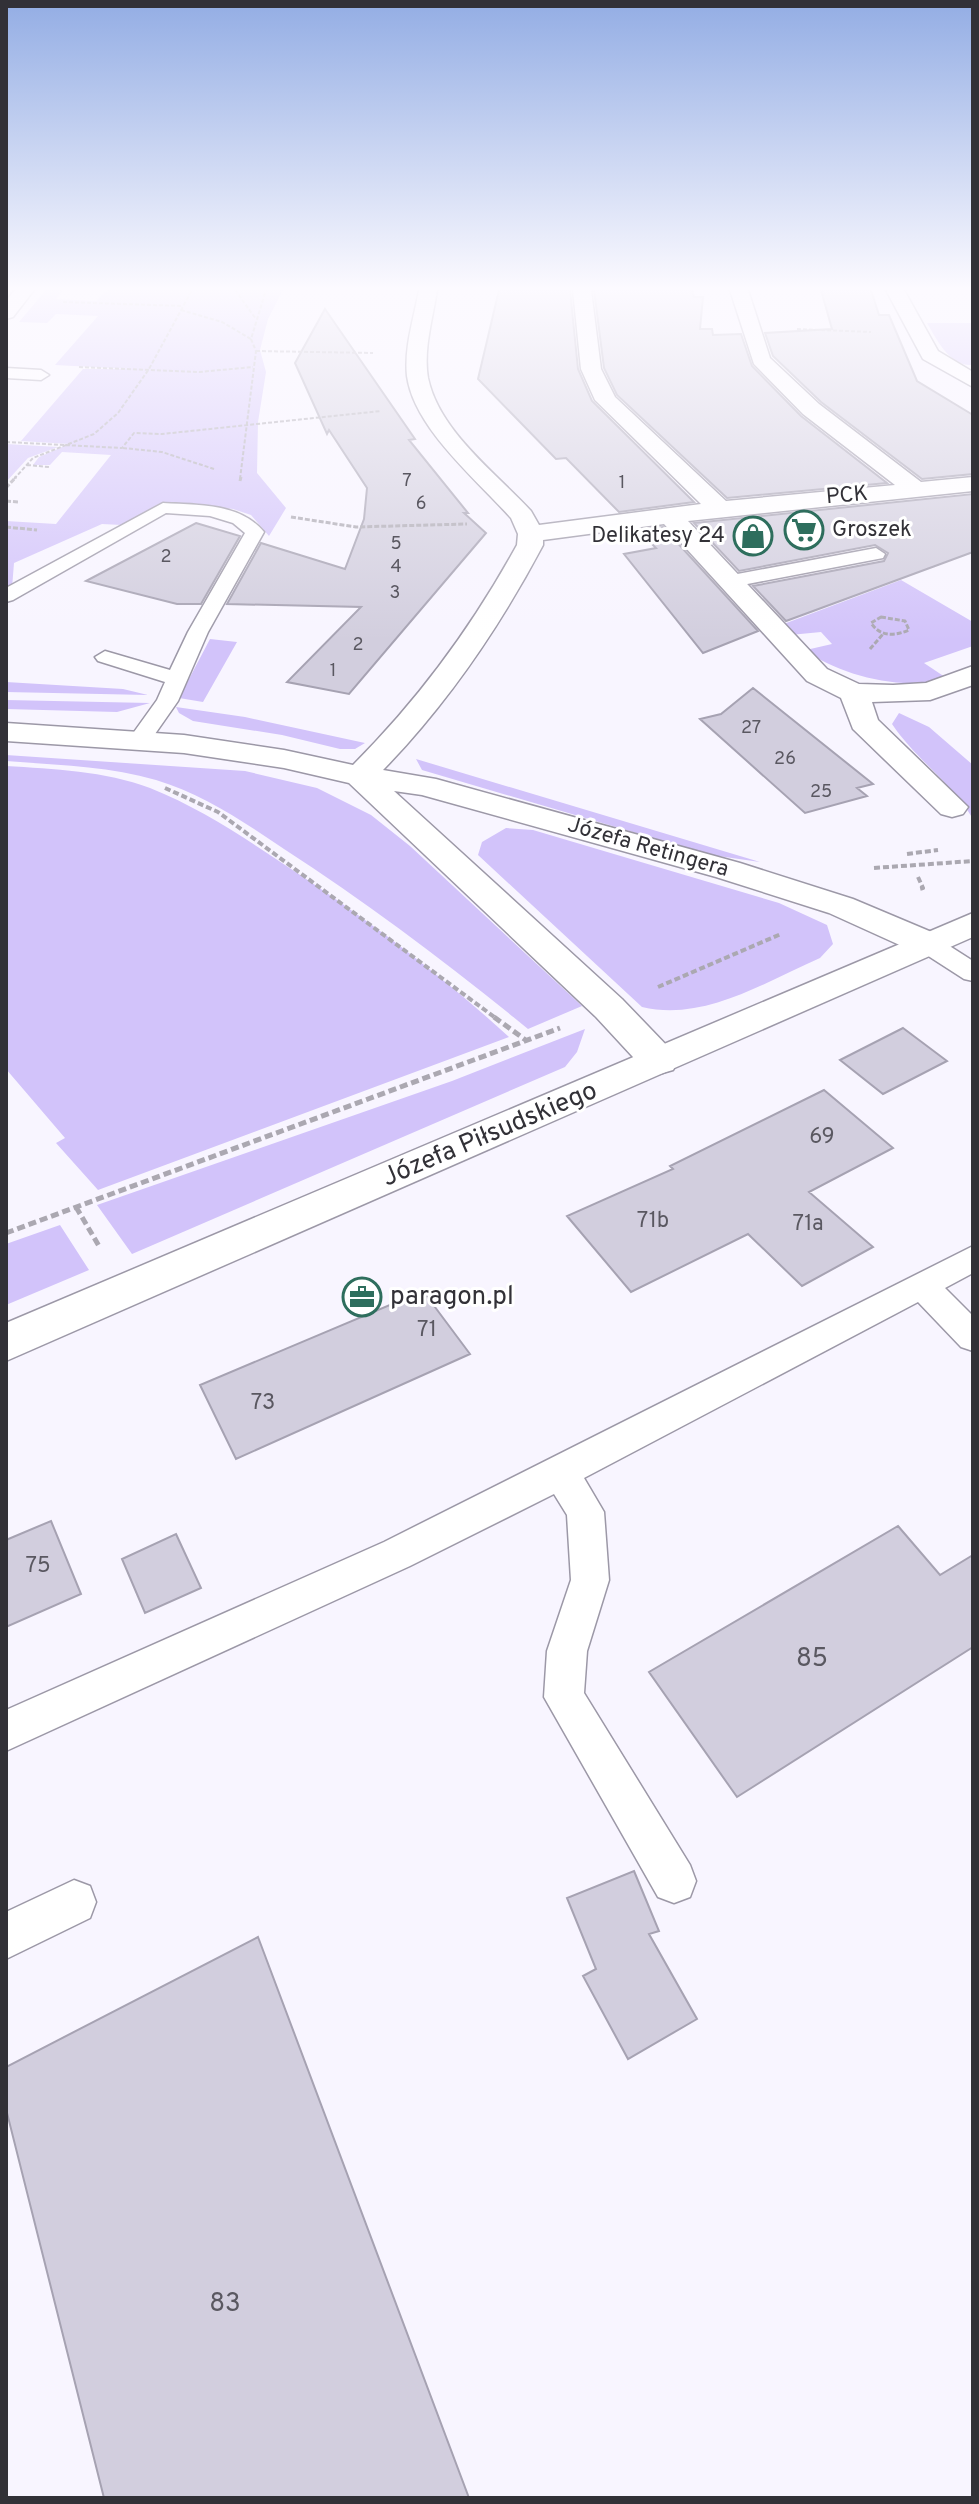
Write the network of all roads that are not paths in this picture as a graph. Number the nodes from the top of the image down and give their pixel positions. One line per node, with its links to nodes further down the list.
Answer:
1 (431, 407): 9 (street)
2 (613, 407): 7 (street)
3 (809, 407): 5 (street)
4 (963, 485): 5 (street, PCK); 6 (street)
5 (917, 490): 7 (street, PCK)
6 (973, 504)
7 (720, 509): 8 (street, PCK)
8 (670, 516): 9 (street, PCK); 11 (street)
9 (530, 534): 19 (street)
10 (876, 554): 11 (lane)
11 (732, 581): 16 (street)
12 (6, 596): 15 (lane)
13 (105, 657): 15 (lane)
14 (973, 675): 16 (street)
15 (177, 679): 18 (lane)
16 (854, 693): 20 (street)
17 (6, 732): 18 (street, Józefa Retingera)
18 (140, 739): 19 (street, Józefa Retingera)
19 (360, 776): 22 (street, Józefa Retingera); 24 (street)
20 (952, 807)
21 (973, 924): 22 (street, Józefa Piłsudskiego)
22 (928, 944): 23 (lane); 24 (street, Józefa Piłsudskiego)
23 (973, 973)
24 (659, 1061): 28 (street, Józefa Piłsudskiego)
25 (973, 1258): 26 (lane)
26 (923, 1286): 27 (lane); 29 (lane)
27 (973, 1338)
28 (6, 1343)
29 (561, 1473): 30 (lane); 31 (lane)
30 (6, 1731)
31 (674, 1881)
32 (74, 1902): 33 (lane)
33 (6, 1936)

